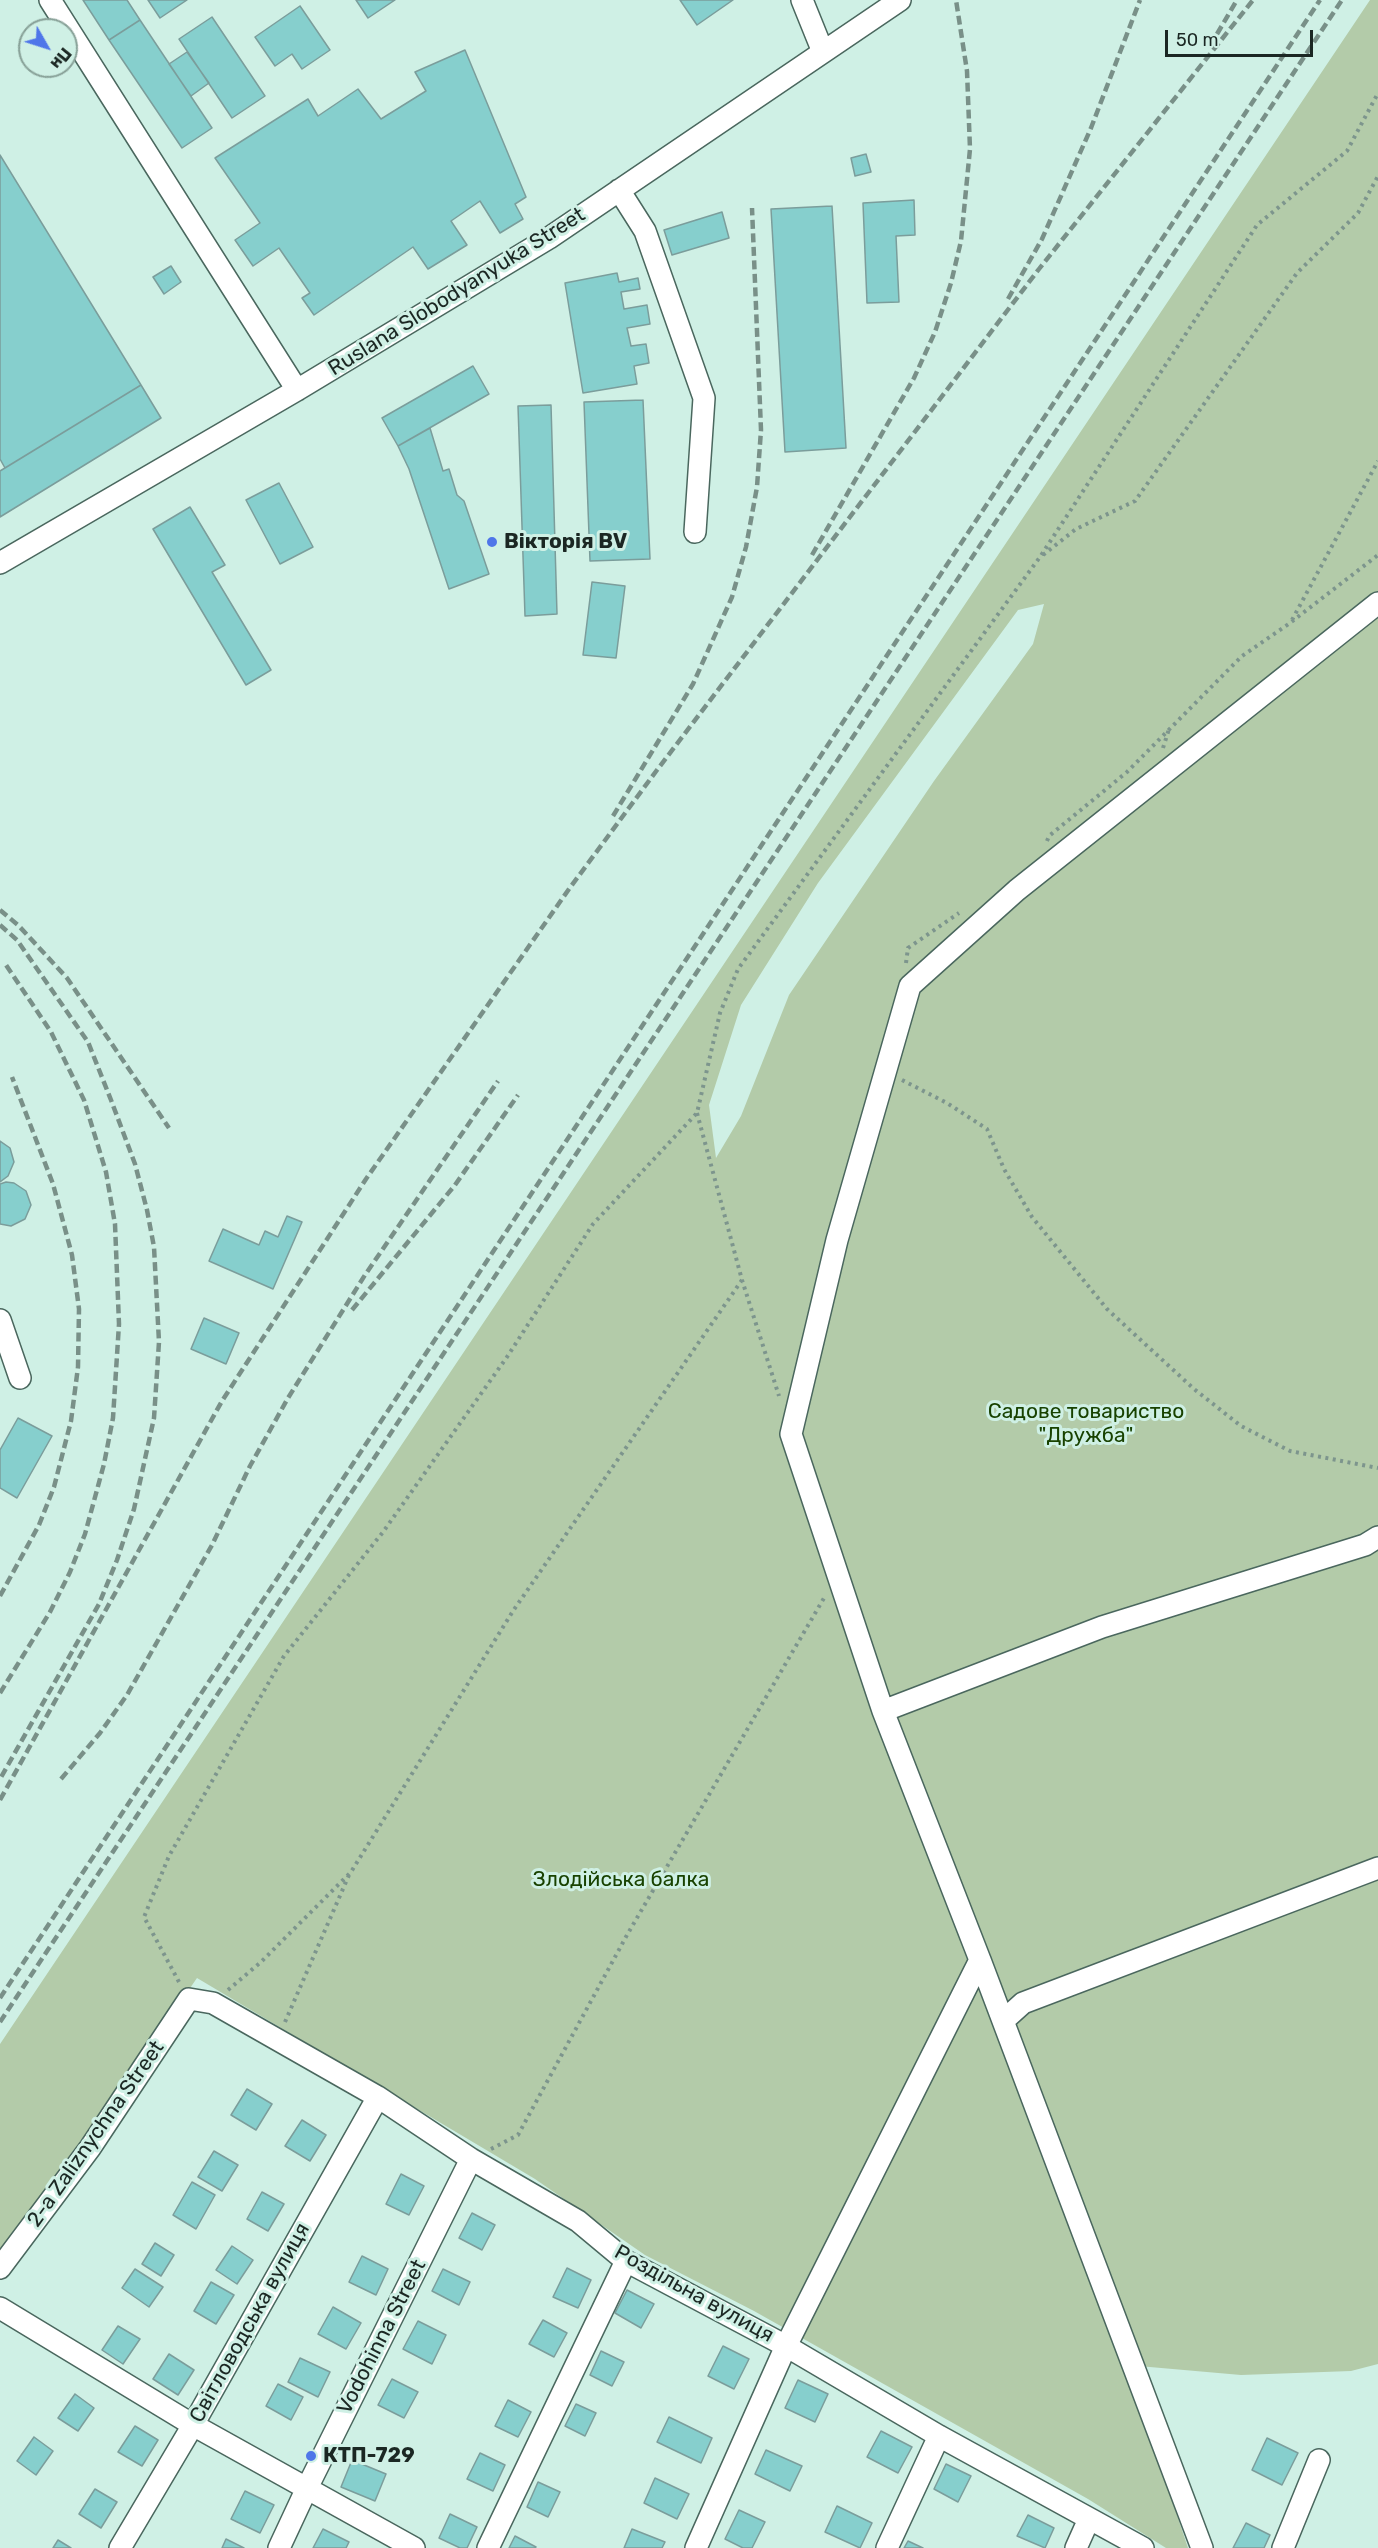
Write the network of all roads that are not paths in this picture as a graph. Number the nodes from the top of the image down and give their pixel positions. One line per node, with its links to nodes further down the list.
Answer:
1 (50, 0): 6 (street)
2 (802, 0): 4 (street)
3 (900, 0): 4 (street, Ruslana Slobodyanyuka Street)
4 (823, 52): 5 (street, Ruslana Slobodyanyuka Street)
5 (620, 190): 6 (street, Ruslana Slobodyanyuka Street); 7 (street)
6 (297, 390): 8 (street, Ruslana Slobodyanyuka Street)
7 (695, 532)
8 (0, 563)
9 (1378, 603): 13 (street)
10 (0, 1320): 11 (street)
11 (20, 1378)
12 (1378, 1538): 13 (street)
13 (883, 1711): 15 (street)
14 (1378, 1868): 17 (street)
15 (980, 1960): 17 (street); 23 (street)
16 (189, 1998): 18 (street, Роздільна вулиця); 21 (street, 2-a Zaliznychna Street)
17 (1003, 2022): 37 (street)
18 (378, 2097): 19 (street, Роздільна вулиця); 24 (street, Світловодська вулиця)
19 (471, 2160): 20 (street, Роздільна вулиця); 27 (street, Vodohinna Street)
20 (626, 2261): 23 (street, Роздільна вулиця); 32 (street)
21 (0, 2268)
22 (0, 2308): 24 (street)
23 (786, 2346): 25 (street, Роздільна вулиця); 33 (street)
24 (193, 2425): 27 (street); 29 (street, Світловодська вулиця)
25 (939, 2436): 28 (street, Роздільна вулиця); 34 (street)
26 (1319, 2460): 38 (street)
27 (307, 2488): 30 (street, Vodohinna Street); 31 (street)
28 (1089, 2519): 35 (street); 36 (street, Роздільна вулиця)
29 (120, 2548)
30 (279, 2548)
31 (414, 2548)
32 (488, 2548)
33 (696, 2548)
34 (887, 2548)
35 (1076, 2548)
36 (1143, 2548)
37 (1202, 2548)
38 (1283, 2548)

